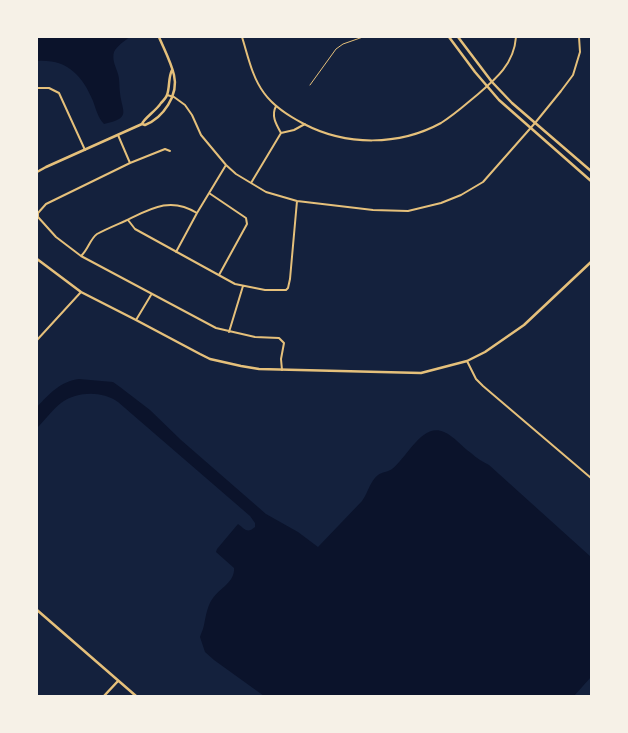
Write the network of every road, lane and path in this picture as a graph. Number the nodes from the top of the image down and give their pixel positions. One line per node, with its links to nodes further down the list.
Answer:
1 (159, 37): 8 (street)
2 (242, 37): 15 (street)
3 (363, 37): 10 (lane)
4 (449, 37): 11 (street)
5 (458, 37): 9 (street)
6 (516, 37): 9 (street)
7 (580, 37): 16 (street)
8 (172, 70): 13 (street); 14 (street)
9 (492, 82): 11 (street); 16 (street)
10 (310, 85)
11 (487, 86): 18 (street); 19 (street)
12 (37, 88): 22 (street)
13 (167, 95): 14 (street); 17 (street)
14 (172, 96): 17 (street); 25 (street)
15 (276, 106): 18 (street); 20 (street)
16 (535, 123): 19 (street); 26 (street)
17 (142, 124): 21 (street)
18 (305, 124): 20 (street)
19 (530, 128): 28 (street); 31 (street)
20 (281, 133): 29 (street)
21 (118, 135): 22 (street); 24 (street)
22 (84, 150): 27 (street)
23 (170, 151): 24 (street)
24 (130, 163): 35 (street)
25 (226, 165): 29 (street); 30 (street)
26 (591, 171)
27 (37, 172)
28 (591, 181)
29 (251, 183): 31 (street)
30 (209, 192): 32 (street); 38 (street)
31 (297, 201): 39 (street)
32 (197, 213): 33 (street); 34 (street)
33 (128, 220): 34 (street); 35 (street)
34 (176, 252): 38 (street)
35 (81, 256): 41 (street)
36 (37, 259): 40 (street)
37 (591, 262): 45 (street)
38 (218, 275): 39 (street)
39 (243, 286): 43 (street)
40 (81, 292): 42 (street); 44 (street)
41 (151, 294): 42 (street); 43 (street)
42 (136, 320): 46 (street)
43 (229, 332): 46 (street)
44 (37, 340)
45 (467, 361): 46 (street); 47 (street)
46 (282, 370)
47 (591, 478)
48 (37, 610): 49 (street)
49 (118, 681): 50 (street); 51 (street)
50 (104, 696)
51 (136, 696)

